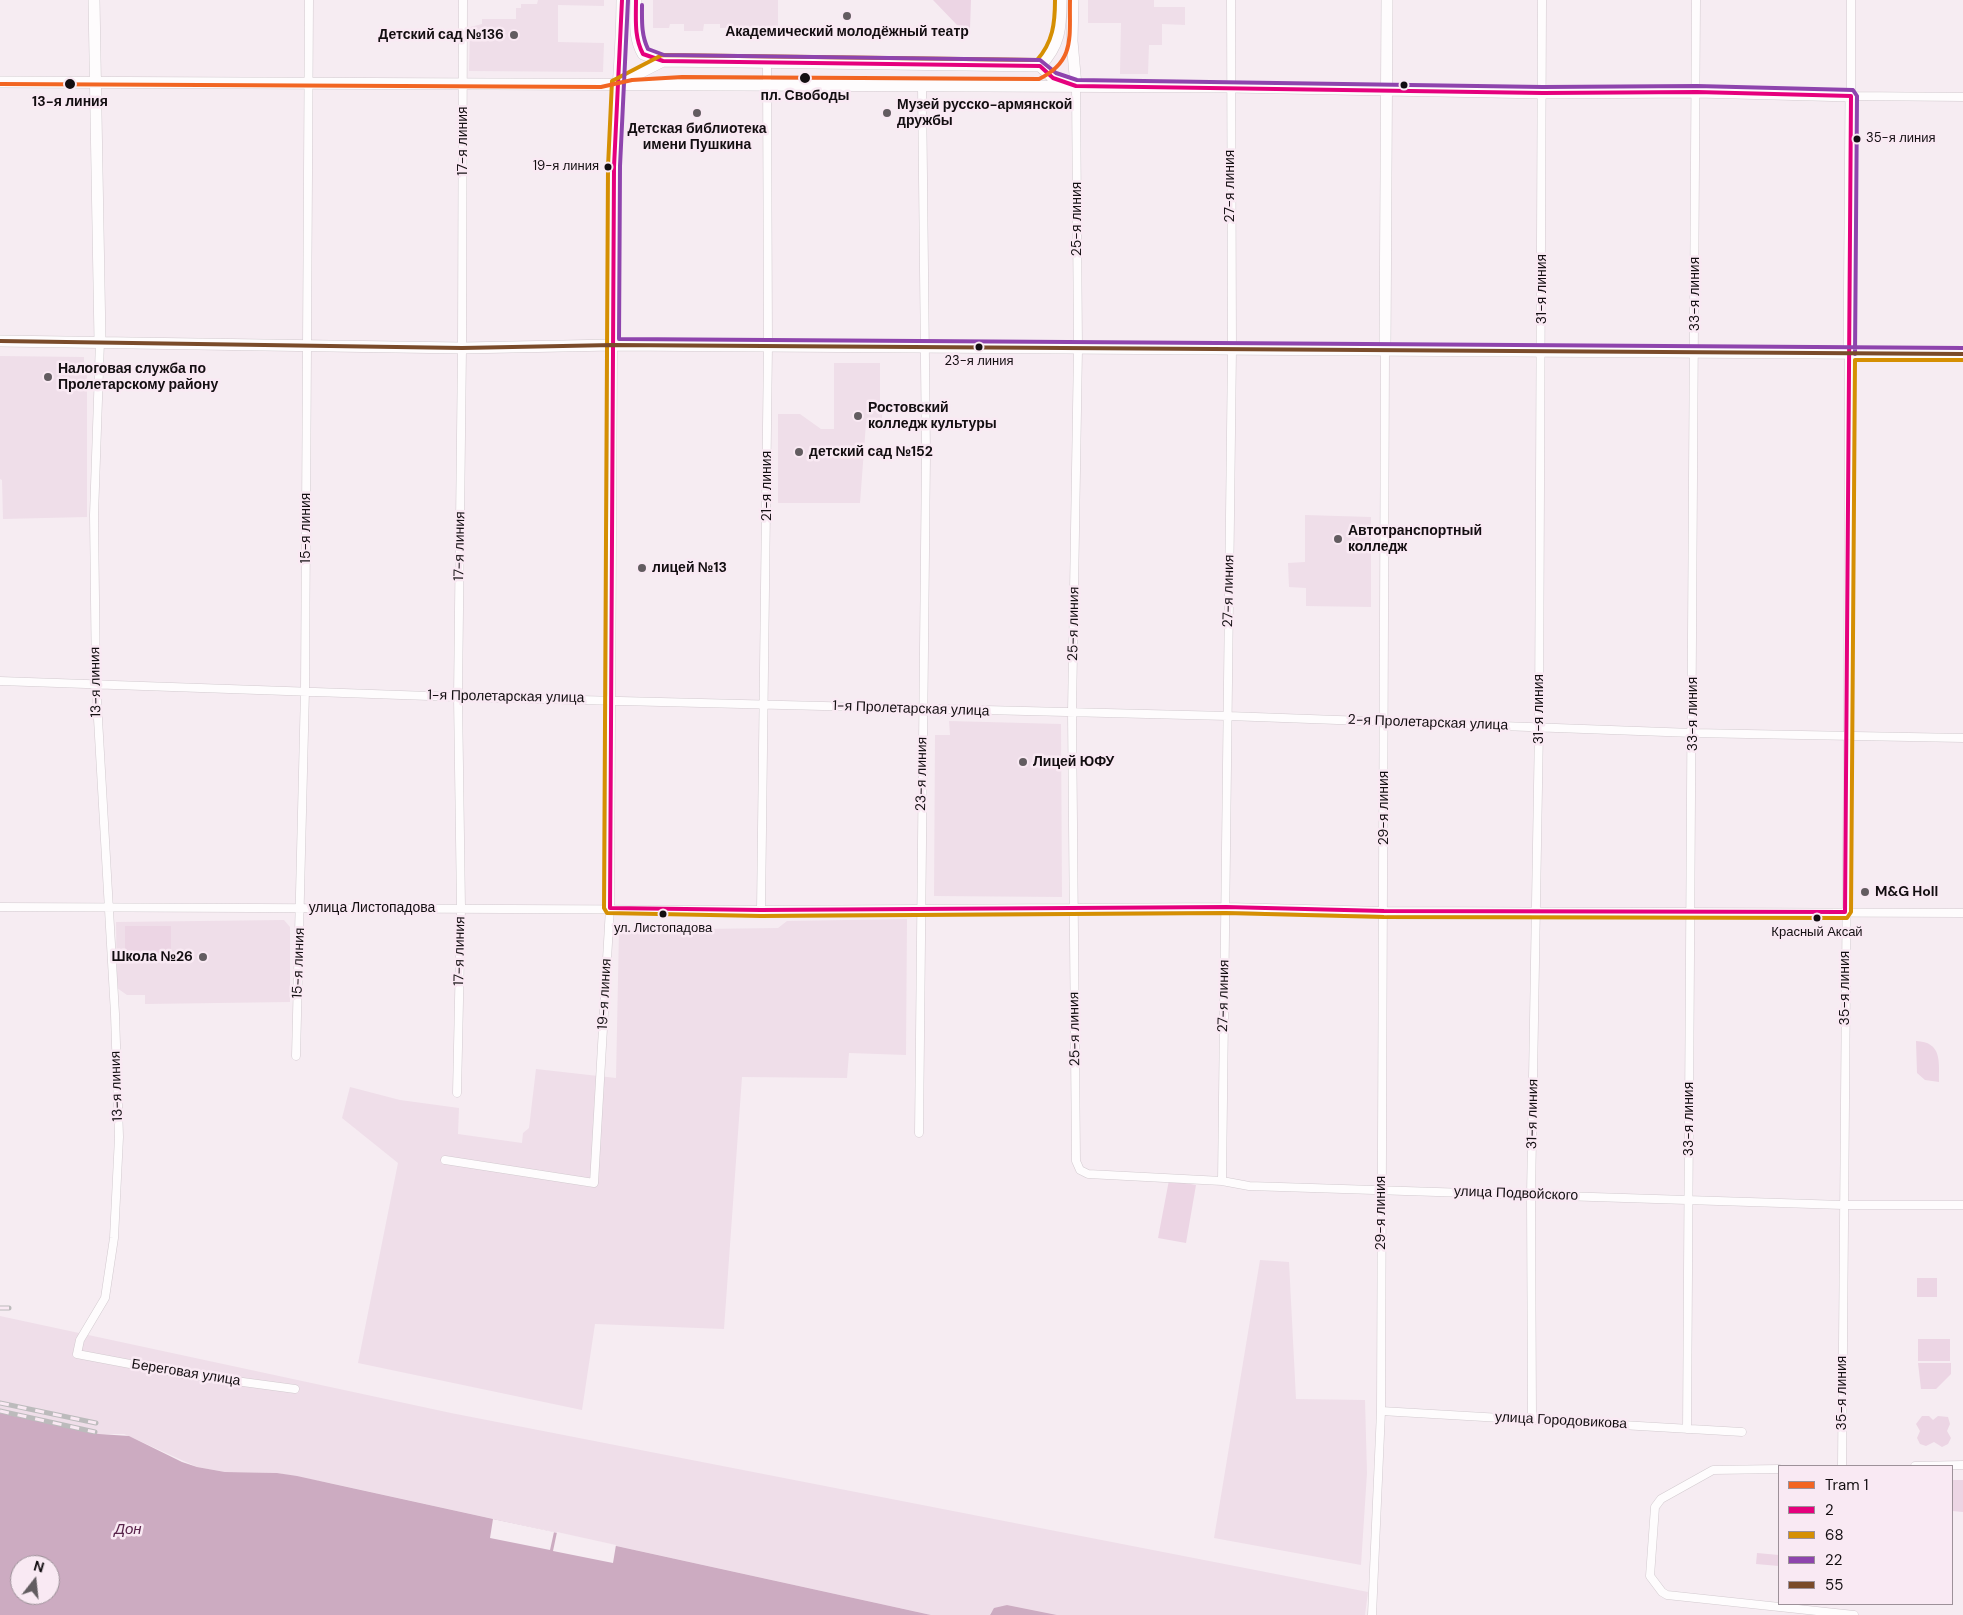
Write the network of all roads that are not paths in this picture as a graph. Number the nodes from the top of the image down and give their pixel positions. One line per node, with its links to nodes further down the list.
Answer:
1 (94, 0): 17 (main road, 13-я линия)
2 (309, 0): 18 (street, 15-я линия)
3 (463, 0): 20 (street, 17-я линия)
4 (622, 0): 19 (main road, 19-я линия)
5 (636, 0): 13 (main road)
6 (1061, 0): 15 (main road)
7 (1073, 0): 23 (main road)
8 (1232, 0): 24 (street, 27-я линия)
9 (1387, 0): 25 (main road, 29-я линия)
10 (1542, 0): 27 (street, 31-я линия)
11 (1696, 0): 26 (street, 33-я линия)
12 (1851, 0): 28 (street, 35-я линия)
13 (663, 61): 14 (main road); 19 (main road)
14 (767, 62): 15 (main road); 21 (street, 21-я линия)
15 (1040, 66): 23 (main road)
16 (0, 82): 17 (main road)
17 (97, 82): 18 (main road); 31 (main road, 13-я линия)
18 (310, 84): 20 (main road); 33 (street, 15-я линия)
19 (618, 84): 20 (main road); 21 (main road); 32 (main road, 19-я линия)
20 (463, 85): 36 (street, 17-я линия)
21 (766, 85): 22 (main road); 34 (street, 21-я линия)
22 (922, 86): 23 (main road); 35 (street, 23-я линия)
23 (1076, 86): 24 (main road); 38 (street, 25-я линия)
24 (1231, 87): 25 (main road); 37 (street, 27-я линия)
25 (1388, 90): 27 (main road); 39 (main road, 29-я линия)
26 (1697, 92): 27 (main road); 28 (main road); 41 (street, 33-я линия)
27 (1542, 93): 40 (street, 31-я линия)
28 (1851, 96): 29 (street); 42 (main road, 35-я линия)
29 (1963, 97)
30 (0, 341): 31 (main road)
31 (100, 341): 33 (main road); 45 (street, 13-я линия)
32 (613, 345): 34 (main road); 36 (main road); 48 (street, 19-я линия)
33 (307, 346): 36 (main road); 46 (street, 15-я линия)
34 (768, 346): 35 (main road); 49 (street, 21-я линия)
35 (926, 347): 38 (main road); 50 (street, 23-я линия)
36 (462, 348): 47 (street, 17-я линия)
37 (1232, 348): 38 (main road); 39 (main road); 52 (street, 27-я линия)
38 (1078, 349): 51 (street, 25-я линия)
39 (1385, 350): 40 (main road); 53 (street, 29-я линия)
40 (1541, 352): 41 (main road); 54 (street, 31-я линия)
41 (1695, 354): 42 (main road); 55 (street, 33-я линия)
42 (1849, 354): 43 (main road); 56 (street, 35-я линия)
43 (1963, 354)
44 (0, 681): 45 (street, 1-я Пролетарская улица)
45 (96, 684): 46 (street, 1-я Пролетарская улица); 61 (street, 13-я линия)
46 (305, 690): 47 (street, 1-я Пролетарская улица); 62 (street, 15-я линия)
47 (458, 697): 48 (street, 1-я Пролетарская улица); 63 (street, 17-я линия)
48 (610, 700): 49 (street, 1-я Пролетарская улица); 64 (street, 19-я линия)
49 (765, 704): 50 (street, 1-я Пролетарская улица); 66 (street, 21-я линия)
50 (923, 709): 51 (street, 1-я Пролетарская улица); 65 (street, 23-я линия)
51 (1072, 712): 52 (street, 2-я Пролетарская улица); 59 (street, 25-я линия)
52 (1228, 716): 53 (street, 2-я Пролетарская улица); 60 (street, 27-я линия)
53 (1385, 721): 54 (street, 2-я Пролетарская улица); 68 (street, 29-я линия)
54 (1539, 728): 55 (street, 2-я Пролетарская улица); 67 (street, 31-я линия)
55 (1692, 733): 56 (street, 2-я Пролетарская улица); 69 (street, 33-я линия)
56 (1848, 736): 57 (street, 2-я Пролетарская улица); 70 (street, 35-я линия)
57 (1963, 738)
58 (0, 907): 61 (street, улица Листопадова)
59 (1073, 907): 60 (street, улица Листопадова); 65 (street, улица Листопадова); 76 (street, 25-я линия)
60 (1226, 907): 68 (street, улица Листопадова); 77 (street, 27-я линия)
61 (108, 908): 62 (street, улица Листопадова); 83 (street, 13-я линия)
62 (300, 908): 63 (street, улица Листопадова); 72 (street, 15-я линия)
63 (461, 908): 64 (street, улица Листопадова); 73 (street, 17-я линия)
64 (610, 908): 66 (street, улица Листопадова); 75 (street, 19-я линия)
65 (920, 909): 66 (street, улица Листопадова); 74 (street, 23-я линия)
66 (761, 910)
67 (1536, 910): 68 (street, улица Листопадова); 69 (street, улица Листопадова); 79 (street, 31-я линия)
68 (1384, 911): 78 (street, 29-я линия)
69 (1691, 911): 70 (street, улица Листопадова); 80 (street, 33-я линия)
70 (1845, 912): 71 (street, улица Листопадова); 82 (street, 35-я линия)
71 (1963, 913)
72 (296, 1056)
73 (457, 1093)
74 (919, 1133)
75 (446, 1160)
76 (1076, 1161): 77 (street, улица Подвойского)
77 (1222, 1182): 78 (street, улица Подвойского)
78 (1381, 1189): 79 (street, улица Подвойского); 85 (street, 29-я линия)
79 (1531, 1195): 80 (street, улица Подвойского); 86 (street, 31-я линия)
80 (1689, 1199): 82 (street, улица Подвойского); 87 (street, 33-я линия)
81 (1963, 1204): 82 (street, улица Подвойского)
82 (1843, 1205): 89 (street, 35-я линия)
83 (77, 1354): 84 (street, Береговая улица)
84 (294, 1389)
85 (1381, 1411): 86 (street, улица Городовикова); 91 (street, 29-я линия)
86 (1532, 1419): 87 (street, улица Городовикова)
87 (1687, 1429): 88 (street, улица Городовикова)
88 (1742, 1432)
89 (1842, 1465)
90 (1778, 1469): 92 (street)
91 (1372, 1615)
92 (1854, 1615)

